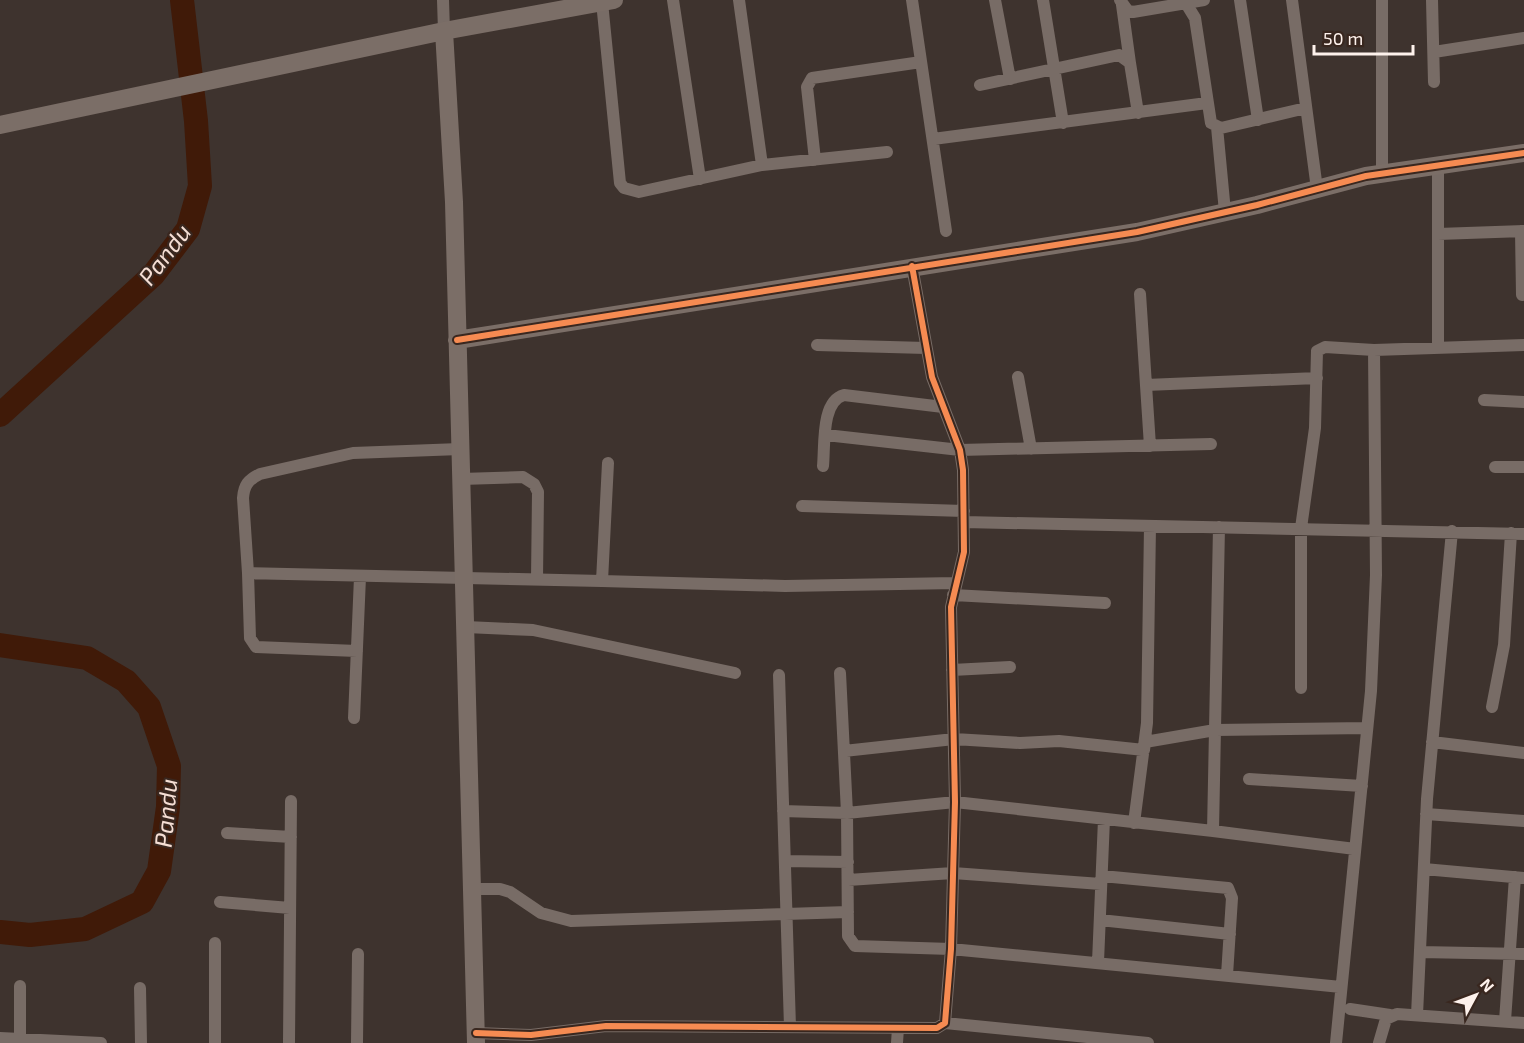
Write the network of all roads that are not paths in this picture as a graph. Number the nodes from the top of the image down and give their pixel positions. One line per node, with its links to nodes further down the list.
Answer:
1 (444, 0): 15 (street)
2 (673, 0): 38 (street)
3 (739, 0): 36 (street)
4 (912, 0): 18 (street)
5 (995, 0): 21 (street)
6 (1043, 0): 20 (street)
7 (1204, 0): 13 (street)
8 (1240, 0): 27 (street)
9 (1292, 0): 25 (street)
10 (1382, 0): 37 (street)
11 (1432, 0): 17 (street)
12 (608, 1): 15 (street); 38 (street)
13 (1186, 2): 14 (street); 24 (street)
14 (1121, 3): 19 (street)
15 (444, 31): 29 (street); 47 (street)
16 (1524, 38): 17 (street)
17 (1434, 52): 22 (street)
18 (921, 62): 31 (street); 34 (street)
19 (1130, 63): 20 (street); 26 (street)
20 (1054, 70): 21 (street); 28 (street)
21 (1010, 79): 23 (street)
22 (1434, 82)
23 (980, 85)
24 (1207, 103): 26 (street); 30 (street)
25 (1306, 108): 27 (street); 39 (street)
26 (1138, 113): 28 (street)
27 (1258, 120): 30 (street)
28 (1063, 123): 31 (street)
29 (0, 125)
30 (1216, 127): 40 (street)
31 (933, 139): 41 (street)
32 (887, 152): 34 (street)
33 (1524, 153): 35 (street)
34 (815, 160): 36 (street)
35 (1438, 163): 37 (street); 43 (street)
36 (762, 165): 38 (street)
37 (1383, 172): 39 (street)
38 (700, 179)
39 (1317, 189): 40 (street)
40 (1224, 212): 44 (street)
41 (946, 231)
42 (1522, 231): 43 (street); 46 (street)
43 (1438, 234): 51 (street)
44 (912, 266): 47 (street); 50 (street)
45 (1140, 294): 55 (street)
46 (1522, 295)
47 (457, 340): 63 (street)
48 (817, 345): 50 (street)
49 (1524, 345): 51 (street)
50 (926, 348): 58 (street)
51 (1438, 348): 52 (street)
52 (1374, 350): 54 (street); 75 (street)
53 (1018, 376): 62 (street)
54 (1317, 378): 55 (street); 74 (street)
55 (1146, 385): 61 (street)
56 (1484, 400): 57 (street)
57 (1524, 402)
58 (943, 407): 59 (street); 64 (street)
59 (826, 435): 64 (street); 66 (street)
60 (1211, 444): 61 (street)
61 (1150, 446): 62 (street)
62 (1031, 448): 64 (street)
63 (460, 449): 69 (street); 78 (street)
64 (960, 450): 71 (street)
65 (608, 463): 82 (street)
66 (823, 466)
67 (1495, 467): 68 (street)
68 (1524, 467)
69 (461, 479): 80 (street); 81 (street)
70 (802, 506): 71 (street)
71 (964, 517): 72 (street); 83 (street)
72 (1150, 526): 73 (street); 99 (street)
73 (1219, 527): 74 (street); 96 (street)
74 (1301, 528): 75 (street); 92 (street)
75 (1375, 529): 76 (street); 95 (street)
76 (1452, 531): 77 (street); 98 (street)
77 (1518, 534): 93 (street)
78 (248, 573): 79 (street); 86 (street)
79 (360, 577): 80 (street); 86 (street)
80 (464, 580): 81 (street); 85 (street)
81 (537, 580): 82 (street)
82 (602, 581): 83 (street)
83 (954, 589): 84 (street); 88 (street)
84 (1105, 603)
85 (466, 627): 89 (street); 123 (street)
86 (357, 651): 94 (street)
87 (1010, 666): 88 (street)
88 (952, 670): 97 (street)
89 (735, 673)
90 (840, 673): 100 (street)
91 (779, 675): 106 (street)
92 (1301, 688)
93 (1492, 707)
94 (354, 718)
95 (1367, 728): 96 (street); 103 (street)
96 (1215, 730): 99 (street); 112 (street)
97 (954, 739): 99 (street); 100 (street); 105 (street)
98 (1432, 742): 101 (street); 108 (street)
99 (1144, 750): 111 (street)
100 (844, 751): 107 (street)
101 (1524, 753)
102 (1249, 779): 103 (street)
103 (1362, 786): 115 (street)
104 (291, 801): 114 (street)
105 (955, 802): 107 (street); 109 (street); 119 (street)
106 (783, 811): 107 (street); 116 (street)
107 (847, 813): 117 (street)
108 (1426, 814): 110 (street); 118 (street)
109 (1104, 819): 111 (street); 122 (street)
110 (1524, 821)
111 (1134, 823): 112 (street)
112 (1213, 831): 115 (street)
113 (227, 833): 114 (street)
114 (291, 837): 125 (street)
115 (1355, 849): 139 (street)
116 (785, 861): 117 (street); 126 (street)
117 (848, 862): 121 (street)
118 (1424, 869): 120 (street); 132 (street)
119 (953, 873): 121 (street); 122 (street); 131 (street)
120 (1519, 877): 134 (street)
121 (848, 880): 127 (street)
122 (1102, 880): 128 (street); 129 (street)
123 (472, 889): 126 (street); 150 (street)
124 (220, 902): 125 (street)
125 (290, 908): 157 (street)
126 (786, 912): 127 (street); 147 (street)
127 (848, 912): 131 (street)
128 (1100, 920): 129 (street); 136 (street)
129 (1230, 934): 137 (street)
130 (215, 943): 156 (street)
131 (951, 948): 136 (street); 145 (street)
132 (1420, 952): 134 (street); 143 (street)
133 (358, 954): 158 (street)
134 (1509, 954): 135 (street); 144 (street)
135 (1524, 954)
136 (1098, 962): 137 (street)
137 (1227, 975): 139 (street)
138 (20, 986): 151 (street)
139 (1341, 987): 161 (street)
140 (140, 988): 155 (street)
141 (1350, 1009): 142 (street)
142 (1390, 1015): 143 (street); 162 (street)
143 (1417, 1015): 144 (street)
144 (1504, 1021): 146 (street)
145 (945, 1023): 148 (street); 153 (street)
146 (1524, 1023)
147 (790, 1027): 148 (street); 152 (street)
148 (898, 1028): 159 (street)
149 (0, 1038): 151 (street)
150 (476, 1038): 152 (street)
151 (20, 1039): 154 (street)
152 (525, 1039)
153 (1108, 1041): 160 (street)
154 (102, 1043)
155 (141, 1043)
156 (215, 1043)
157 (289, 1043)
158 (357, 1043)
159 (897, 1043)
160 (1148, 1043)
161 (1336, 1043)
162 (1379, 1043)

